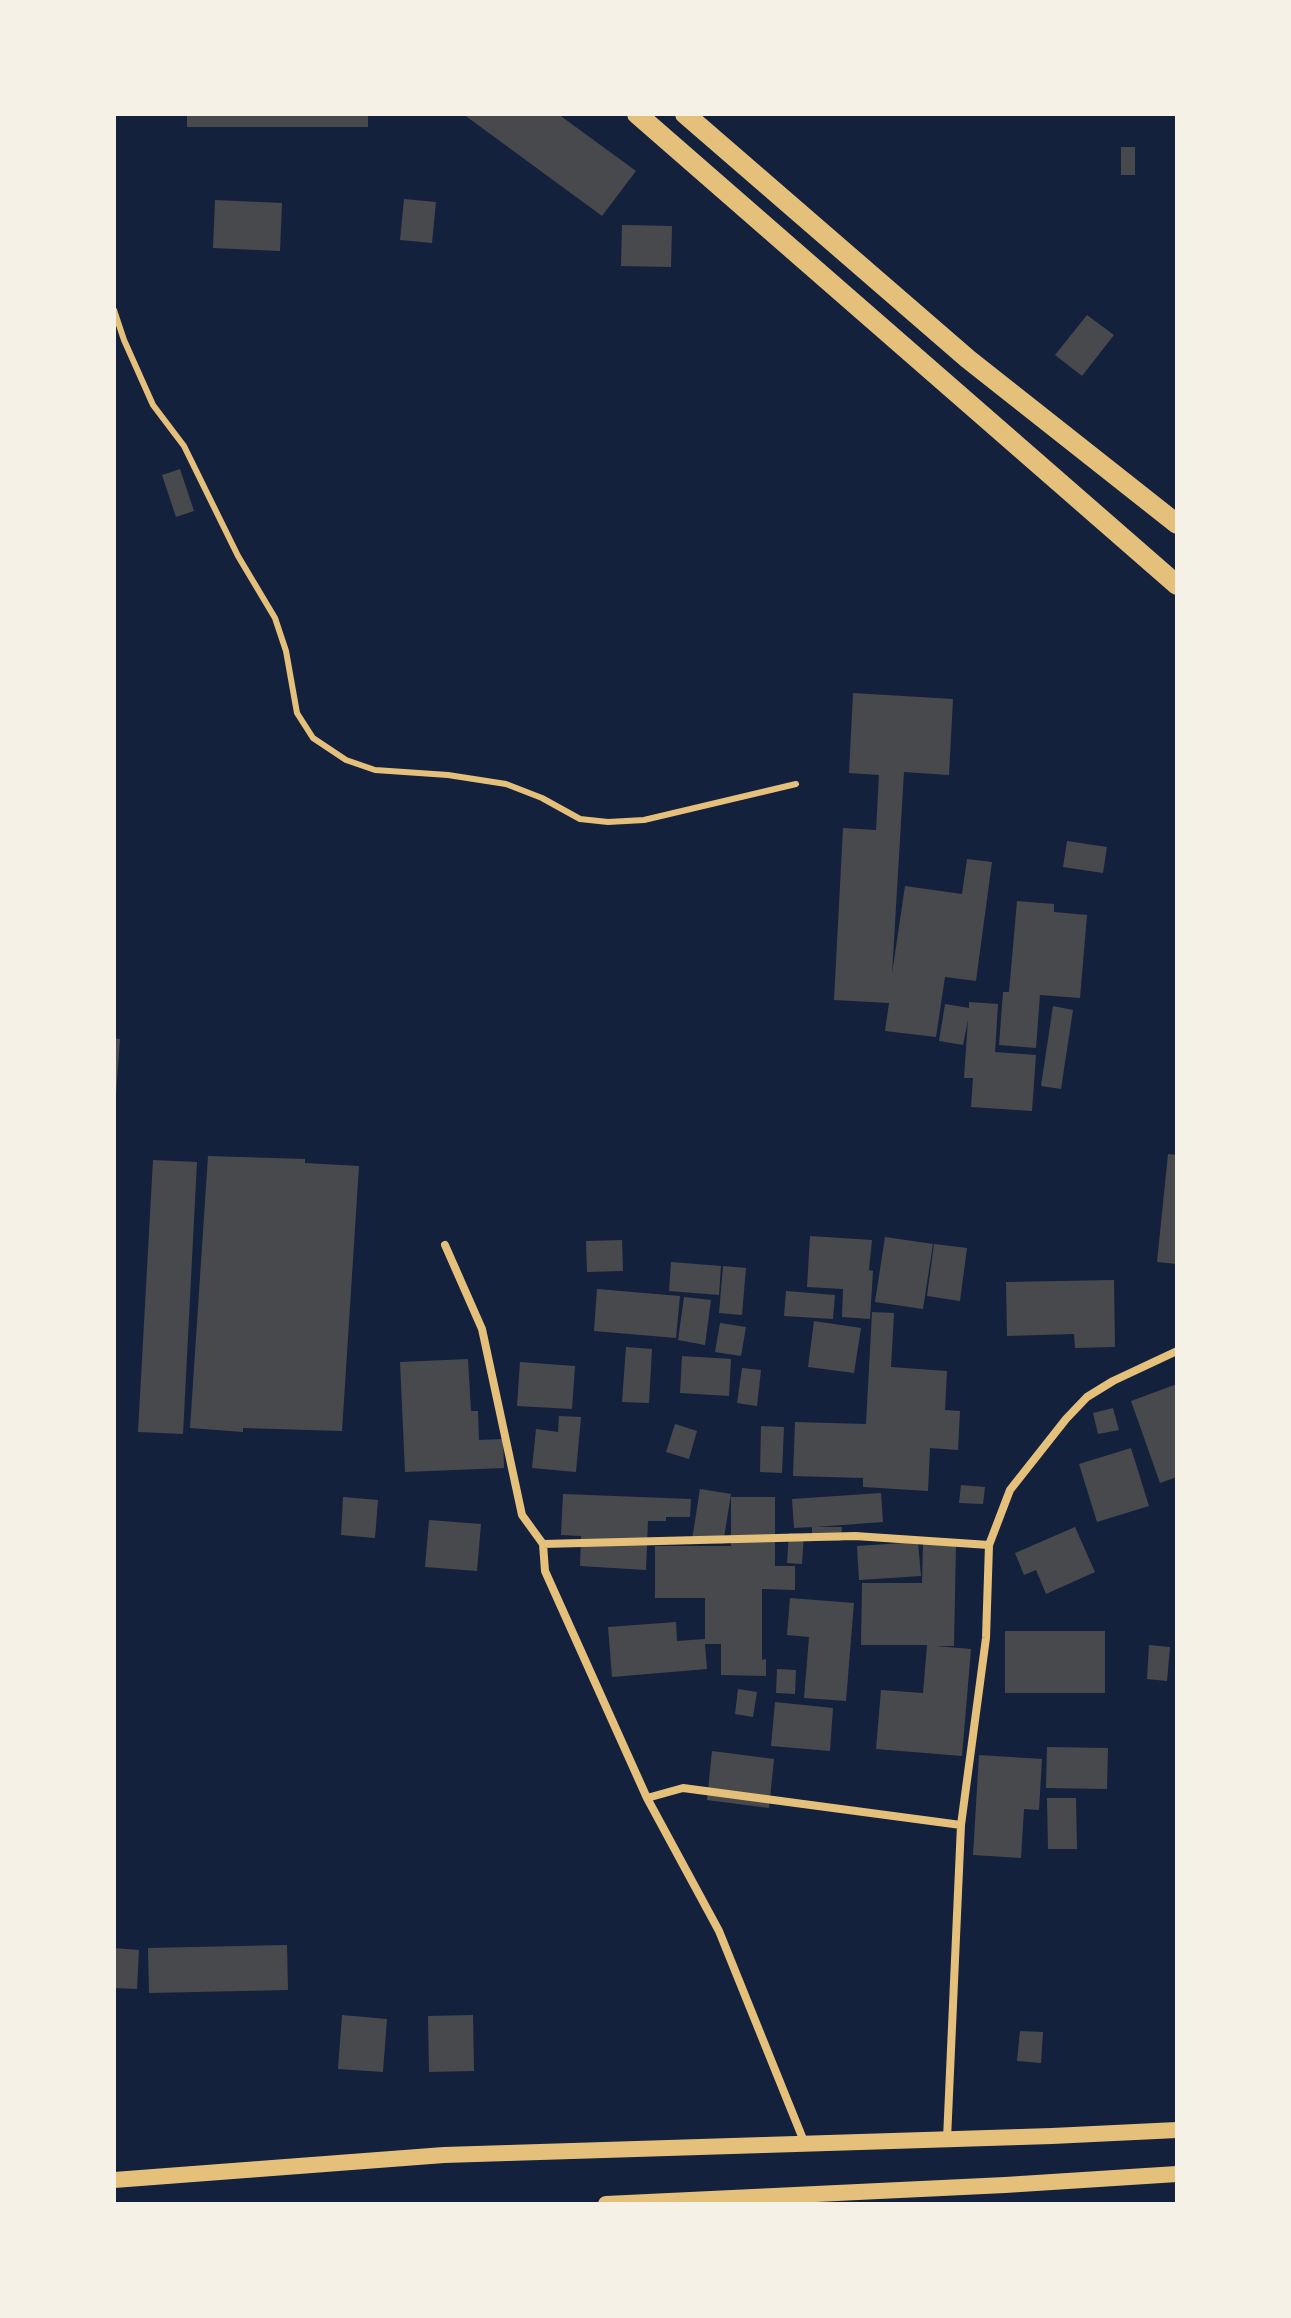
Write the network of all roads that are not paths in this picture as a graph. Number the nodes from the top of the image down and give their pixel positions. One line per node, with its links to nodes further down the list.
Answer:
1 (637, 114): 5 (main road)
2 (685, 114): 4 (main road)
3 (114, 310): 6 (lane)
4 (1177, 524)
5 (1177, 585)
6 (796, 784)
7 (445, 1245): 9 (street)
8 (1177, 1351): 10 (street)
9 (543, 1544): 10 (street); 11 (street)
10 (989, 1545): 12 (street)
11 (647, 1798): 12 (street); 15 (street)
12 (961, 1825): 14 (street)
13 (1177, 2130): 14 (main road)
14 (947, 2139): 15 (main road)
15 (805, 2144): 17 (main road)
16 (1177, 2174): 18 (main road)
17 (114, 2180)
18 (606, 2204)

